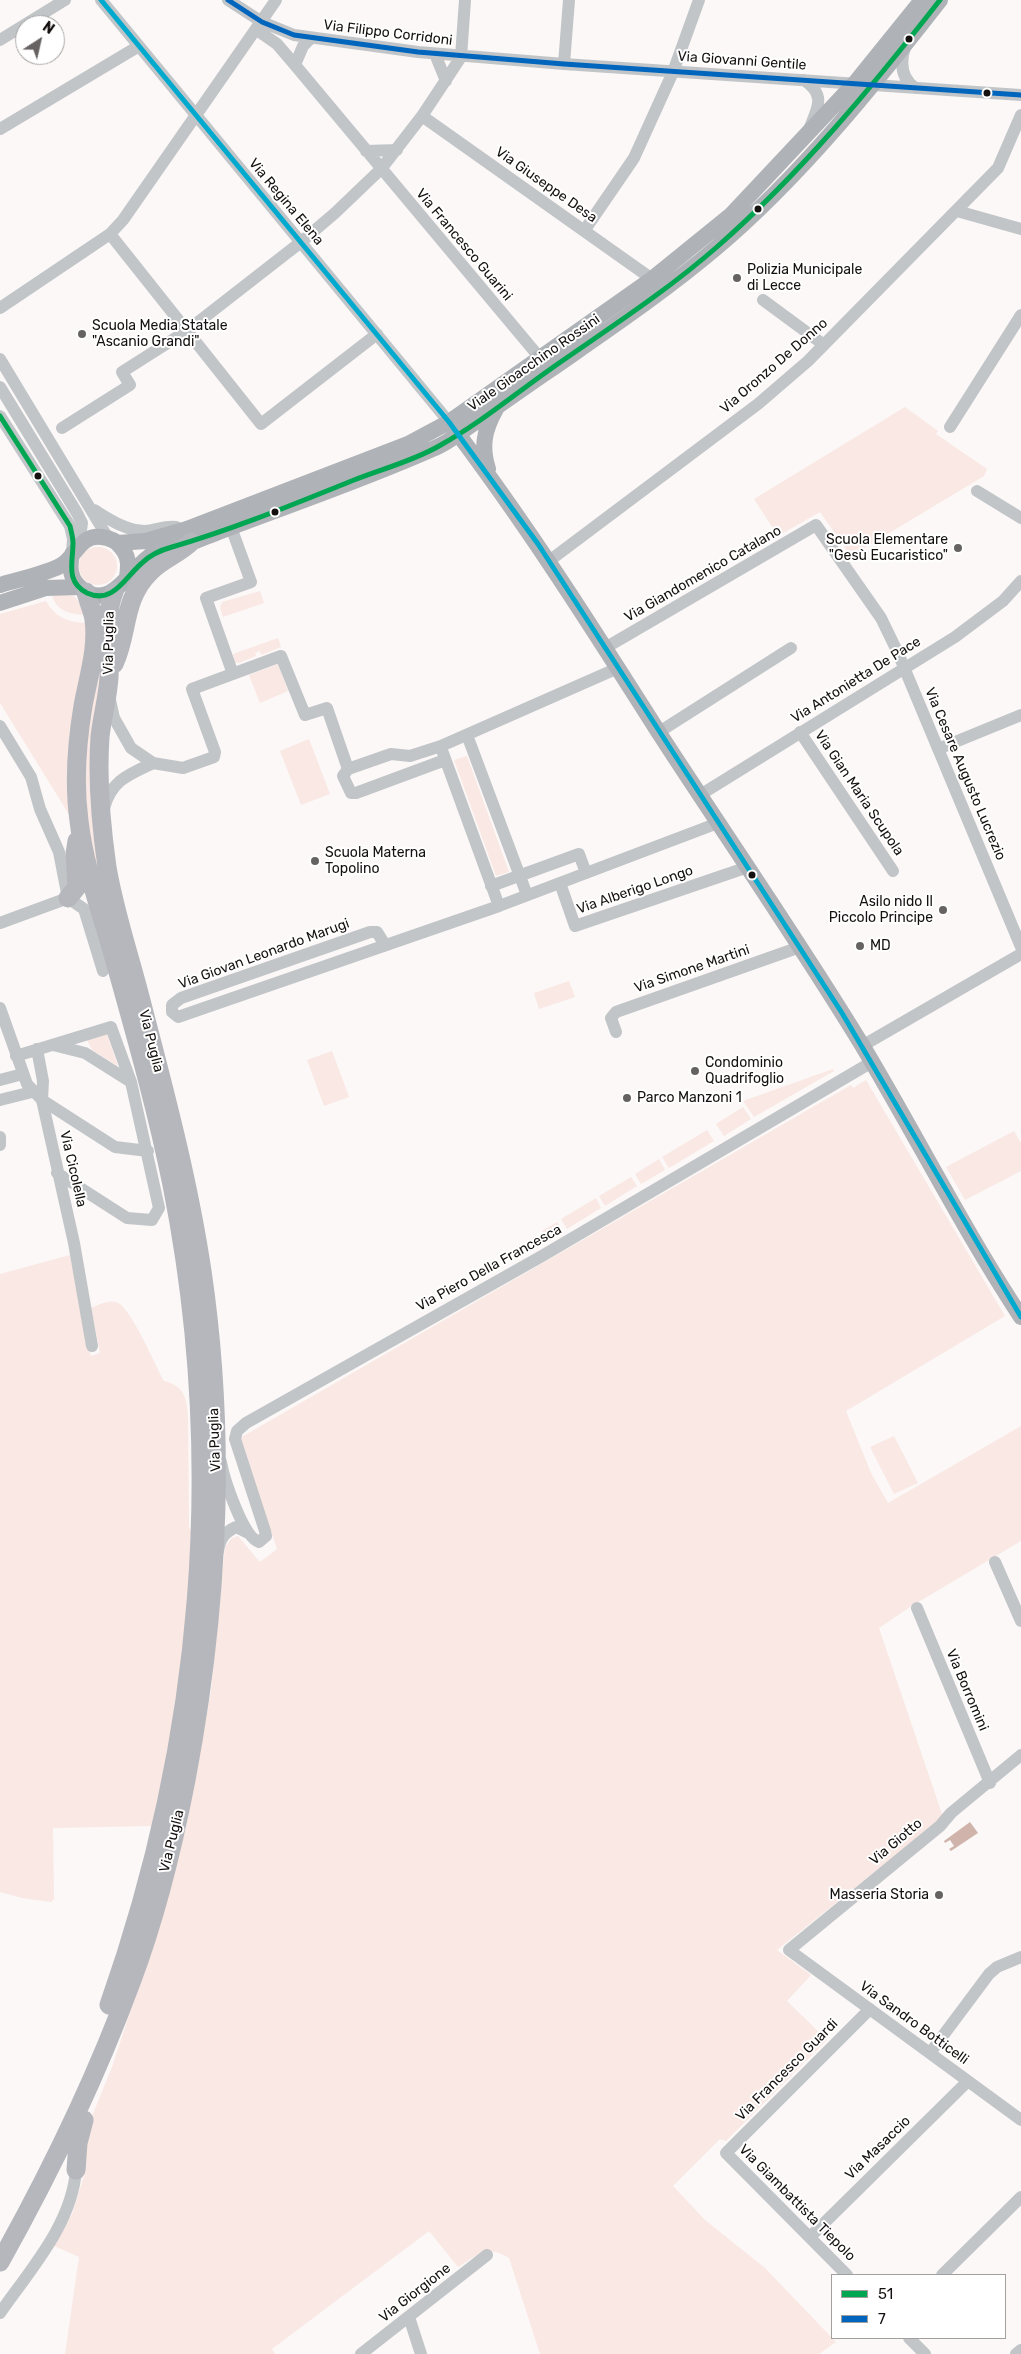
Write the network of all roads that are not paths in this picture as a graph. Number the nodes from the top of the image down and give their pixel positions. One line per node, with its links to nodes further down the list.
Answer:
1 (65, 0): 12 (street)
2 (101, 0): 14 (street, Via Regina Elena)
3 (228, 0): 10 (street)
4 (276, 0): 10 (street)
5 (464, 0): 16 (street)
6 (569, 0): 17 (street)
7 (699, 0): 19 (street)
8 (922, 0): 22 (main road, Viale Gioacchino Rossini)
9 (940, 0): 13 (main road, Viale Gioacchino Rossini)
10 (260, 26): 11 (street, Via Filippo Corridoni); 18 (street, Via Francesco Guarini); 27 (street)
11 (310, 39): 15 (street, Via Filippo Corridoni); 18 (street)
12 (0, 40)
13 (906, 44): 23 (main road, Viale Gioacchino Rossini); 24 (street)
14 (139, 46): 27 (street, Via Regina Elena); 29 (street)
15 (435, 54): 16 (street, Via Filippo Corridoni); 21 (street)
16 (462, 57): 17 (street, Via Giovanni Gentile); 21 (street)
17 (564, 64): 19 (street, Via Giovanni Gentile)
18 (295, 65): 32 (street, Via Francesco Guarini)
19 (674, 72): 20 (street, Via Giovanni Gentile); 36 (street)
20 (804, 80): 22 (street, Via Giovanni Gentile); 30 (street)
21 (446, 81): 28 (street)
22 (855, 83): 23 (street, Via Giovanni Gentile); 30 (main road, Viale Gioacchino Rossini)
23 (874, 84): 24 (street, Via Giovanni Gentile); 49 (main road, Viale Gioacchino Rossini)
24 (915, 88): 25 (street, Via Giovanni Gentile)
25 (1021, 95)
26 (1021, 115): 34 (street, Via Oronzo De Donno)
27 (196, 116): 37 (street); 38 (street, Via Regina Elena)
28 (422, 116): 31 (street); 36 (street, Via Giuseppe Desa)
29 (0, 129)
30 (806, 137): 39 (main road, Viale Gioacchino Rossini)
31 (397, 150): 32 (street); 33 (street)
32 (366, 151): 33 (street, Via Francesco Guarini)
33 (381, 169): 38 (street); 46 (street, Via Francesco Guarini)
34 (956, 212): 35 (street); 45 (street, Via Oronzo De Donno)
35 (1021, 229)
36 (584, 231): 39 (street, Via Giuseppe Desa)
37 (110, 234): 41 (street); 43 (street)
38 (301, 242): 43 (street); 44 (street, Via Regina Elena)
39 (652, 279): 46 (main road, Viale Gioacchino Rossini)
40 (763, 300): 45 (street)
41 (0, 308)
42 (1021, 315): 51 (street)
43 (188, 330): 44 (street); 52 (street)
44 (377, 334): 53 (street, Via Regina Elena)
45 (824, 345): 63 (street, Via Oronzo De Donno)
46 (540, 358): 53 (main road, Viale Gioacchino Rossini)
47 (0, 359): 56 (street)
48 (0, 387): 62 (street)
49 (497, 407): 53 (main road, Viale Gioacchino Rossini); 54 (main road)
50 (0, 416): 62 (street)
51 (950, 427)
52 (62, 428)
53 (453, 428): 54 (main road); 59 (main road, Viale Gioacchino Rossini); 60 (main road, Viale Gioacchino Rossini)
54 (490, 476): 63 (main road)
55 (977, 491): 57 (street)
56 (92, 508): 60 (street); 61 (street)
57 (1021, 518)
58 (816, 525): 70 (street, Via Giandomenico Catalano); 73 (street, Via Cesare Augusto Lucrezio)
59 (231, 527): 60 (main road, Viale Gioacchino Rossini); 74 (street)
60 (189, 536): 61 (main road, Viale Gioacchino Rossini); 64 (main road, Viale Gioacchino Rossini); 75 (highway)
61 (113, 540): 62 (main road, Viale Gioacchino Rossini); 64 (main road)
62 (75, 550): 66 (main road, Viale Gioacchino Rossini); 67 (main road)
63 (550, 561): 70 (main road)
64 (127, 577): 68 (main road, Viale Gioacchino Rossini)
65 (1021, 582): 73 (street, Via Antonietta De Pace)
66 (0, 585)
67 (82, 590): 68 (main road); 69 (main road); 88 (highway, Via Puglia)
68 (114, 592): 75 (highway, Via Puglia)
69 (0, 603)
70 (605, 648): 72 (main road)
71 (792, 648): 78 (street)
72 (618, 668): 78 (main road); 80 (street)
73 (904, 668): 79 (street, Via Antonietta De Pace); 82 (street, Via Cesare Augusto Lucrezio)
74 (234, 674): 84 (street); 85 (street)
75 (109, 682): 84 (street); 87 (highway, Via Puglia)
76 (1021, 715): 82 (street)
77 (0, 726): 97 (street)
78 (659, 732): 86 (main road)
79 (800, 732): 86 (street, Via Antonietta De Pace); 91 (street, Via Gian Maria Scupola)
80 (467, 734): 81 (street); 93 (street)
81 (440, 746): 83 (street); 85 (street)
82 (938, 749): 102 (street, Via Cesare Augusto Lucrezio)
83 (445, 760): 85 (street); 95 (street)
84 (153, 763): 87 (street)
85 (348, 769)
86 (700, 795): 89 (main road)
87 (102, 815): 125 (highway, Via Puglia)
88 (79, 822): 97 (highway); 143 (highway, Via Puglia)
89 (718, 823): 90 (main road); 92 (street, Via Giovan Leonardo Marugi)
90 (748, 867): 94 (street, Via Alberigo Longo); 101 (main road)
91 (892, 871)
92 (586, 873): 93 (street); 94 (street, Via Giovan Leonardo Marugi)
93 (519, 875): 95 (street); 96 (street)
94 (560, 884): 96 (street, Via Giovan Leonardo Marugi)
95 (491, 886): 98 (street)
96 (527, 895): 98 (street, Via Giovan Leonardo Marugi)
97 (68, 898): 99 (street); 105 (street)
98 (499, 906): 100 (street, Via Giovan Leonardo Marugi)
99 (0, 924)
100 (385, 944): 104 (street, Via Giovan Leonardo Marugi); 106 (street, Via Giovan Leonardo Marugi)
101 (800, 947): 108 (street, Via Simone Martini); 110 (main road)
102 (1021, 948)
103 (1021, 954): 110 (street)
104 (295, 958): 106 (street); 106 (street, Via Giovan Leonardo Marugi)
105 (103, 971)
106 (299, 974)
107 (0, 1008): 112 (street, Via Cicolella)
108 (616, 1032)
109 (53, 1045): 111 (street); 116 (street); 116 (street)
110 (862, 1046): 113 (main road)
111 (37, 1049): 112 (street); 115 (street)
112 (16, 1056): 117 (street, Via Cicolella)
113 (872, 1062): 123 (main road); 126 (street, Via Piero Della Francesca)
114 (0, 1080): 117 (street)
115 (43, 1081): 117 (street); 117 (street)
116 (131, 1082): 121 (street)
117 (31, 1087): 118 (street); 121 (street); 122 (street, Via Cicolella)
118 (0, 1100)
119 (0, 1137): 120 (street)
120 (0, 1145)
121 (148, 1151): 122 (street)
122 (57, 1173): 124 (street, Via Cicolella)
123 (1019, 1311)
124 (92, 1346)
125 (216, 1434): 126 (street); 128 (highway, Via Puglia)
126 (248, 1533): 128 (street, Via Piero Della Francesca)
127 (995, 1562): 130 (street)
128 (214, 1578): 136 (highway, Via Puglia)
129 (917, 1608): 132 (street, Via Borromini)
130 (1021, 1621)
131 (1021, 1755): 132 (street, Via Giotto)
132 (990, 1783): 133 (street, Via Giotto)
133 (789, 1950): 135 (street, Via Sandro Botticelli)
134 (1021, 1957): 137 (street)
135 (870, 2009): 137 (street, Via Sandro Botticelli); 140 (street, Via Francesco Guardi)
136 (111, 2034): 141 (highway); 146 (highway, Via Puglia)
137 (930, 2053): 138 (street, Via Sandro Botticelli)
138 (968, 2081): 139 (street, Via Sandro Botticelli); 144 (street, Via Masaccio)
139 (1021, 2120)
140 (726, 2152): 144 (street, Via Giambattista Tiepolo)
141 (76, 2170): 149 (street)
142 (1021, 2197): 148 (street)
143 (0, 2236)
144 (810, 2237): 147 (street, Via Giambattista Tiepolo)
145 (487, 2255): 150 (street, Via Giorgione)
146 (0, 2262)
147 (846, 2274)
148 (943, 2274)
149 (0, 2313)
150 (409, 2317): 154 (street, Via Giorgione); 155 (street)
151 (910, 2339): 153 (street)
152 (1021, 2350): 156 (street)
153 (920, 2352)
154 (361, 2354)
155 (421, 2354)
156 (1016, 2354)

